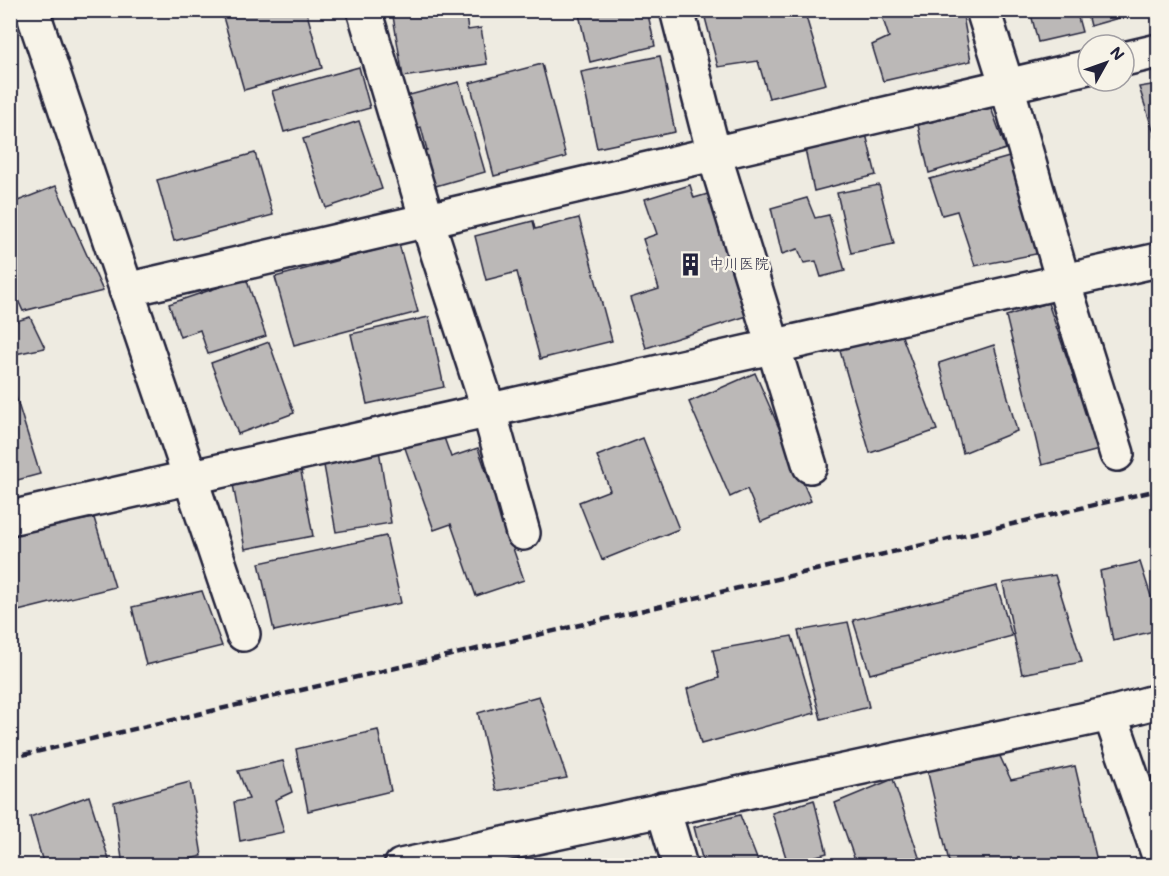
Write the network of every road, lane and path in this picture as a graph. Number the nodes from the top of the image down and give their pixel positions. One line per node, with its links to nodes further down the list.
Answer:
1 (32, 10): 13 (street)
2 (364, 10): 10 (street)
3 (677, 10): 9 (street)
4 (983, 10): 8 (street)
5 (1158, 51): 6 (street)
6 (1136, 56)
7 (1076, 70): 8 (street)
8 (1007, 86): 9 (street); 12 (street)
9 (714, 154): 10 (street); 14 (street)
10 (427, 220): 13 (street); 15 (street)
11 (1158, 260): 12 (street)
12 (1063, 281): 14 (street); 16 (street)
13 (126, 290): 18 (street)
14 (774, 346): 15 (street); 17 (street)
15 (489, 411): 18 (street); 20 (street)
16 (1117, 454)
17 (810, 466)
18 (190, 477): 19 (street); 21 (street)
19 (10, 518)
20 (523, 533)
21 (243, 634)
22 (1158, 701): 23 (street)
23 (1110, 714): 24 (street); 25 (street)
24 (663, 809): 26 (street); 27 (street)
25 (1158, 853)
26 (401, 866)
27 (681, 866)

